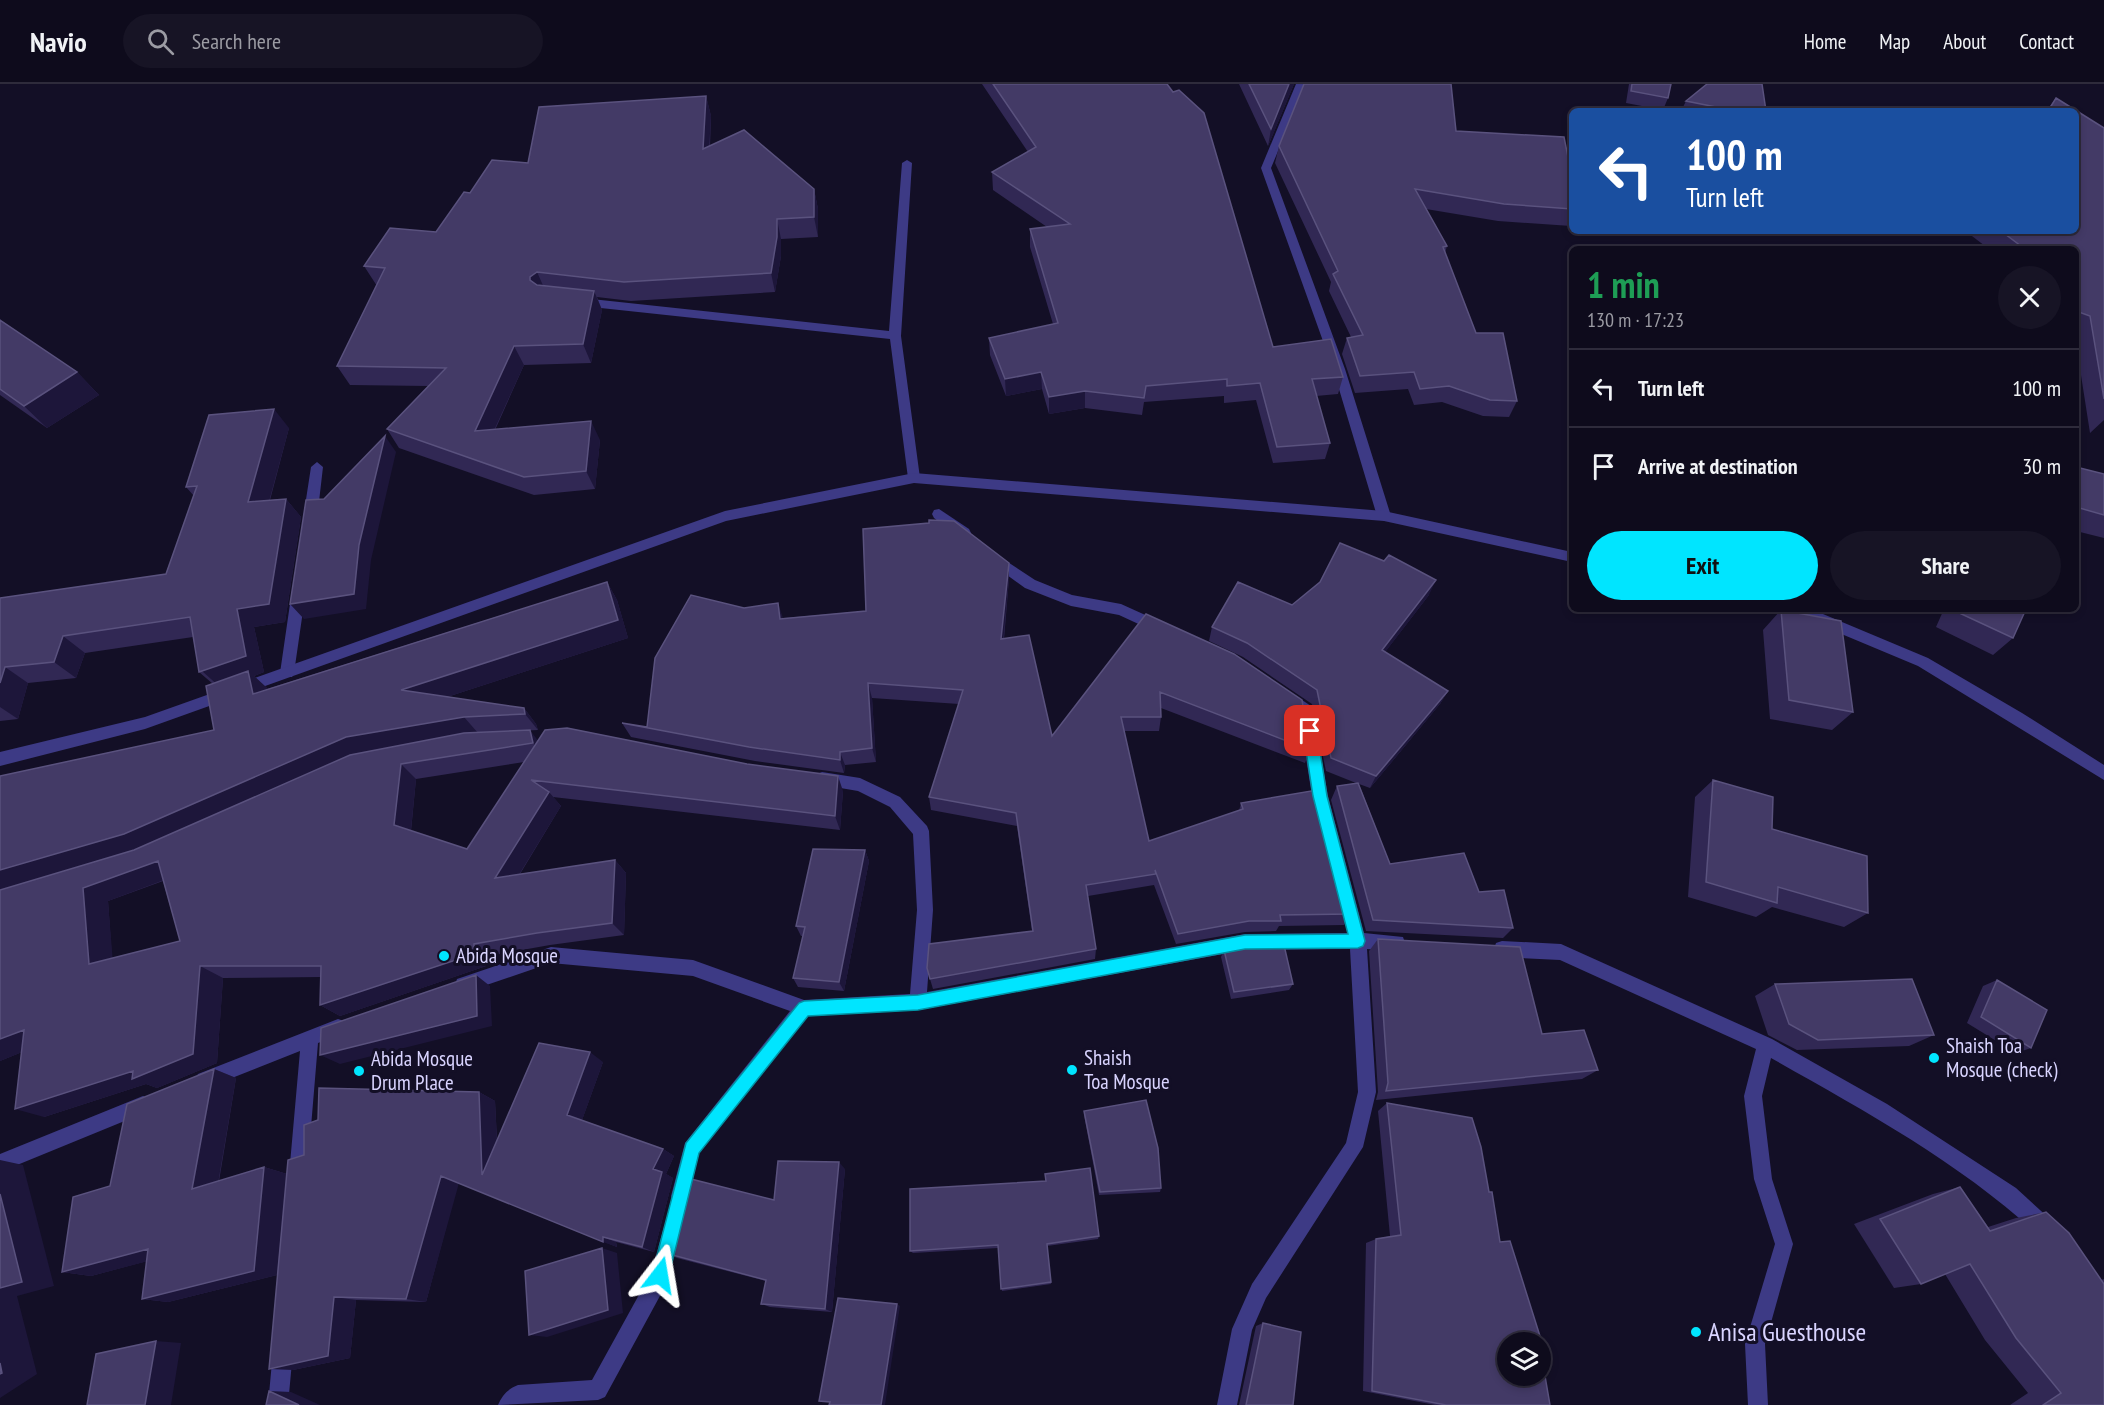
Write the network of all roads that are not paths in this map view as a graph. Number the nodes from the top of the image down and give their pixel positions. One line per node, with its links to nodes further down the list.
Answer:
1 (1301, 84): 8 (street)
2 (907, 163): 4 (street)
3 (569, 301): 4 (street)
4 (895, 336): 6 (street)
5 (317, 467): 9 (street)
6 (914, 478): 8 (street); 14 (street)
7 (939, 514): 13 (street)
8 (1384, 516): 10 (street)
9 (307, 536)
10 (1569, 556)
11 (301, 582): 14 (street)
12 (1812, 612): 17 (street)
13 (1174, 634)
14 (287, 673): 16 (street)
15 (1277, 689): 19 (street)
16 (0, 759)
17 (2104, 773)
18 (802, 776): 23 (street)
19 (1358, 941): 20 (street); 23 (street); 36 (street)
20 (1414, 944)
21 (1482, 948): 27 (street)
22 (442, 992): 24 (street)
23 (918, 1002): 24 (street)
24 (804, 1008): 35 (street)
25 (354, 1022): 26 (street)
26 (310, 1037): 28 (street); 31 (street)
27 (1766, 1046): 32 (street); 37 (street)
28 (188, 1086)
29 (155, 1100): 30 (street)
30 (0, 1163)
31 (297, 1191)
32 (2052, 1235)
33 (284, 1334): 34 (street)
34 (278, 1405)
35 (508, 1405)
36 (1227, 1405)
37 (1758, 1405)

